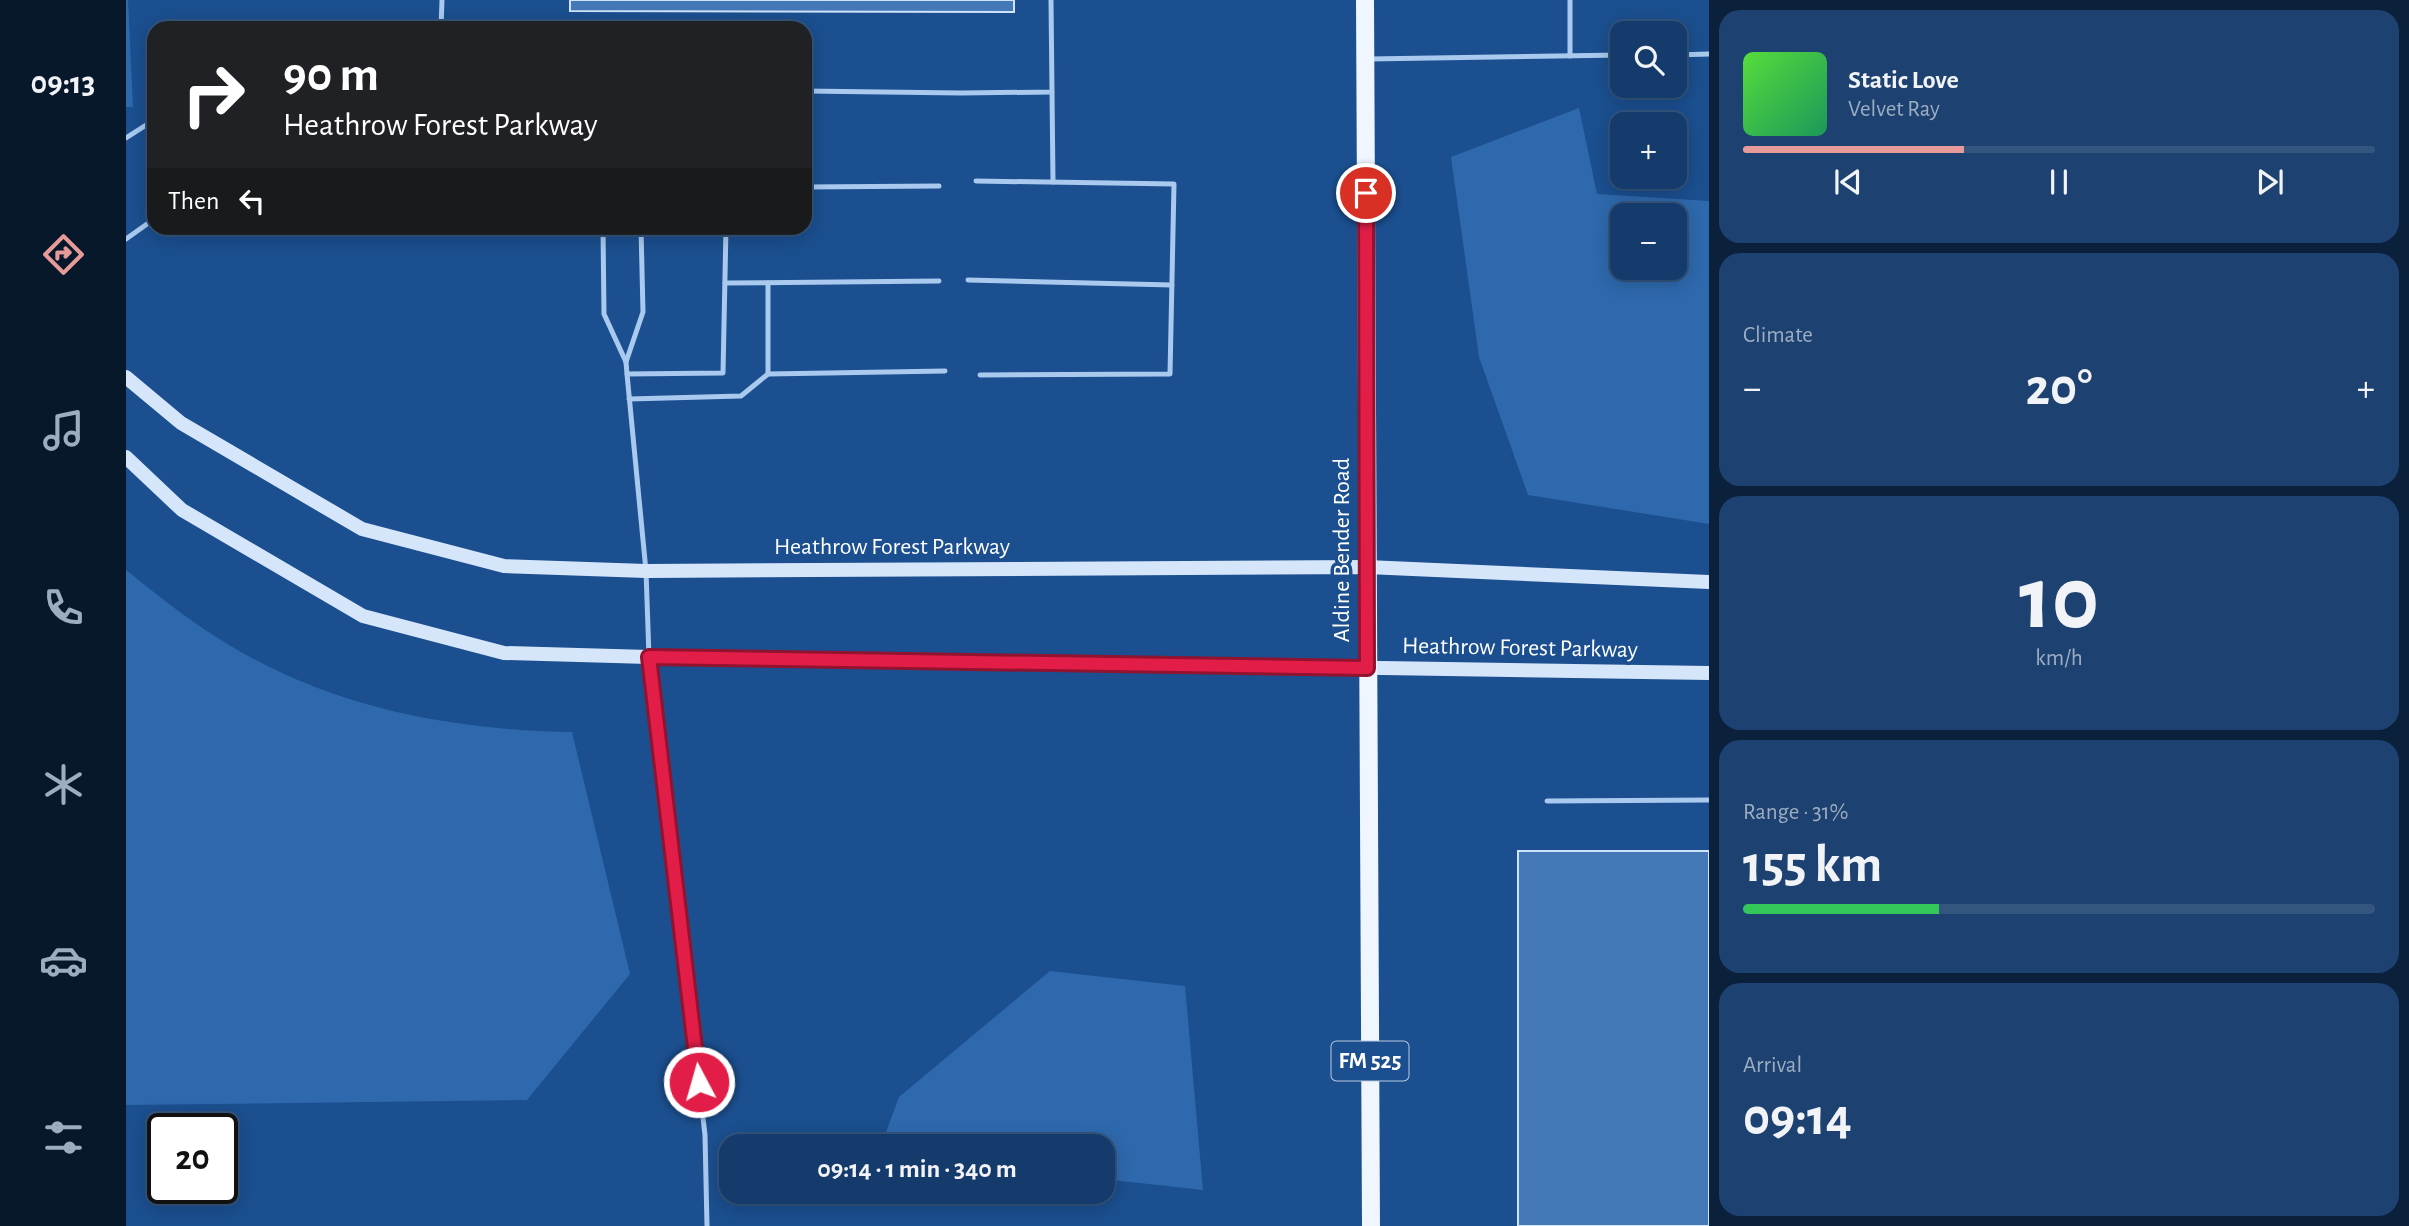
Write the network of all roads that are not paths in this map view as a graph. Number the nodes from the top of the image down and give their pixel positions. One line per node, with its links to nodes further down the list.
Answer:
1 (442, 0): 5 (lane)
2 (1051, 0): 12 (lane)
3 (1365, 0): 10 (main road, Aldine Bender Road / FM 525)
4 (1570, 0): 9 (lane)
5 (441, 21)
6 (1709, 54): 8 (lane)
7 (1610, 55): 9 (lane)
8 (1687, 55)
9 (1570, 56): 10 (lane)
10 (1365, 59): 37 (main road, Aldine Bender Road / FM 525)
11 (812, 91): 12 (lane)
12 (1052, 92): 16 (lane)
13 (147, 124): 14 (lane)
14 (126, 138)
15 (976, 181): 16 (lane)
16 (1053, 182): 28 (lane)
17 (939, 186): 18 (lane)
18 (812, 187)
19 (147, 224): 23 (lane)
20 (603, 235): 29 (lane)
21 (641, 235): 29 (lane)
22 (726, 235): 26 (lane)
23 (126, 239)
24 (968, 280): 28 (lane)
25 (939, 281): 27 (lane)
26 (725, 283): 27 (lane); 31 (lane)
27 (768, 283): 32 (lane)
28 (1172, 285): 33 (lane)
29 (626, 362): 31 (lane)
30 (945, 371): 32 (lane)
31 (627, 374): 35 (lane)
32 (768, 374): 35 (lane)
33 (980, 374)
34 (126, 377): 38 (street, Heathrow Forest Parkway)
35 (629, 399): 38 (lane)
36 (126, 457): 40 (street, Heathrow Forest Parkway)
37 (1367, 567): 38 (street, Heathrow Forest Parkway); 39 (street, Heathrow Forest Parkway); 41 (main road, Aldine Bender Road / FM 525)
38 (646, 571): 40 (lane)
39 (1709, 582)
40 (649, 657): 41 (street, Heathrow Forest Parkway); 45 (lane)
41 (1367, 668): 42 (street, Heathrow Forest Parkway); 46 (main road, Aldine Bender Road / FM 525)
42 (1709, 673)
43 (1709, 800): 44 (lane)
44 (1546, 801)
45 (707, 1226)
46 (1371, 1226)

